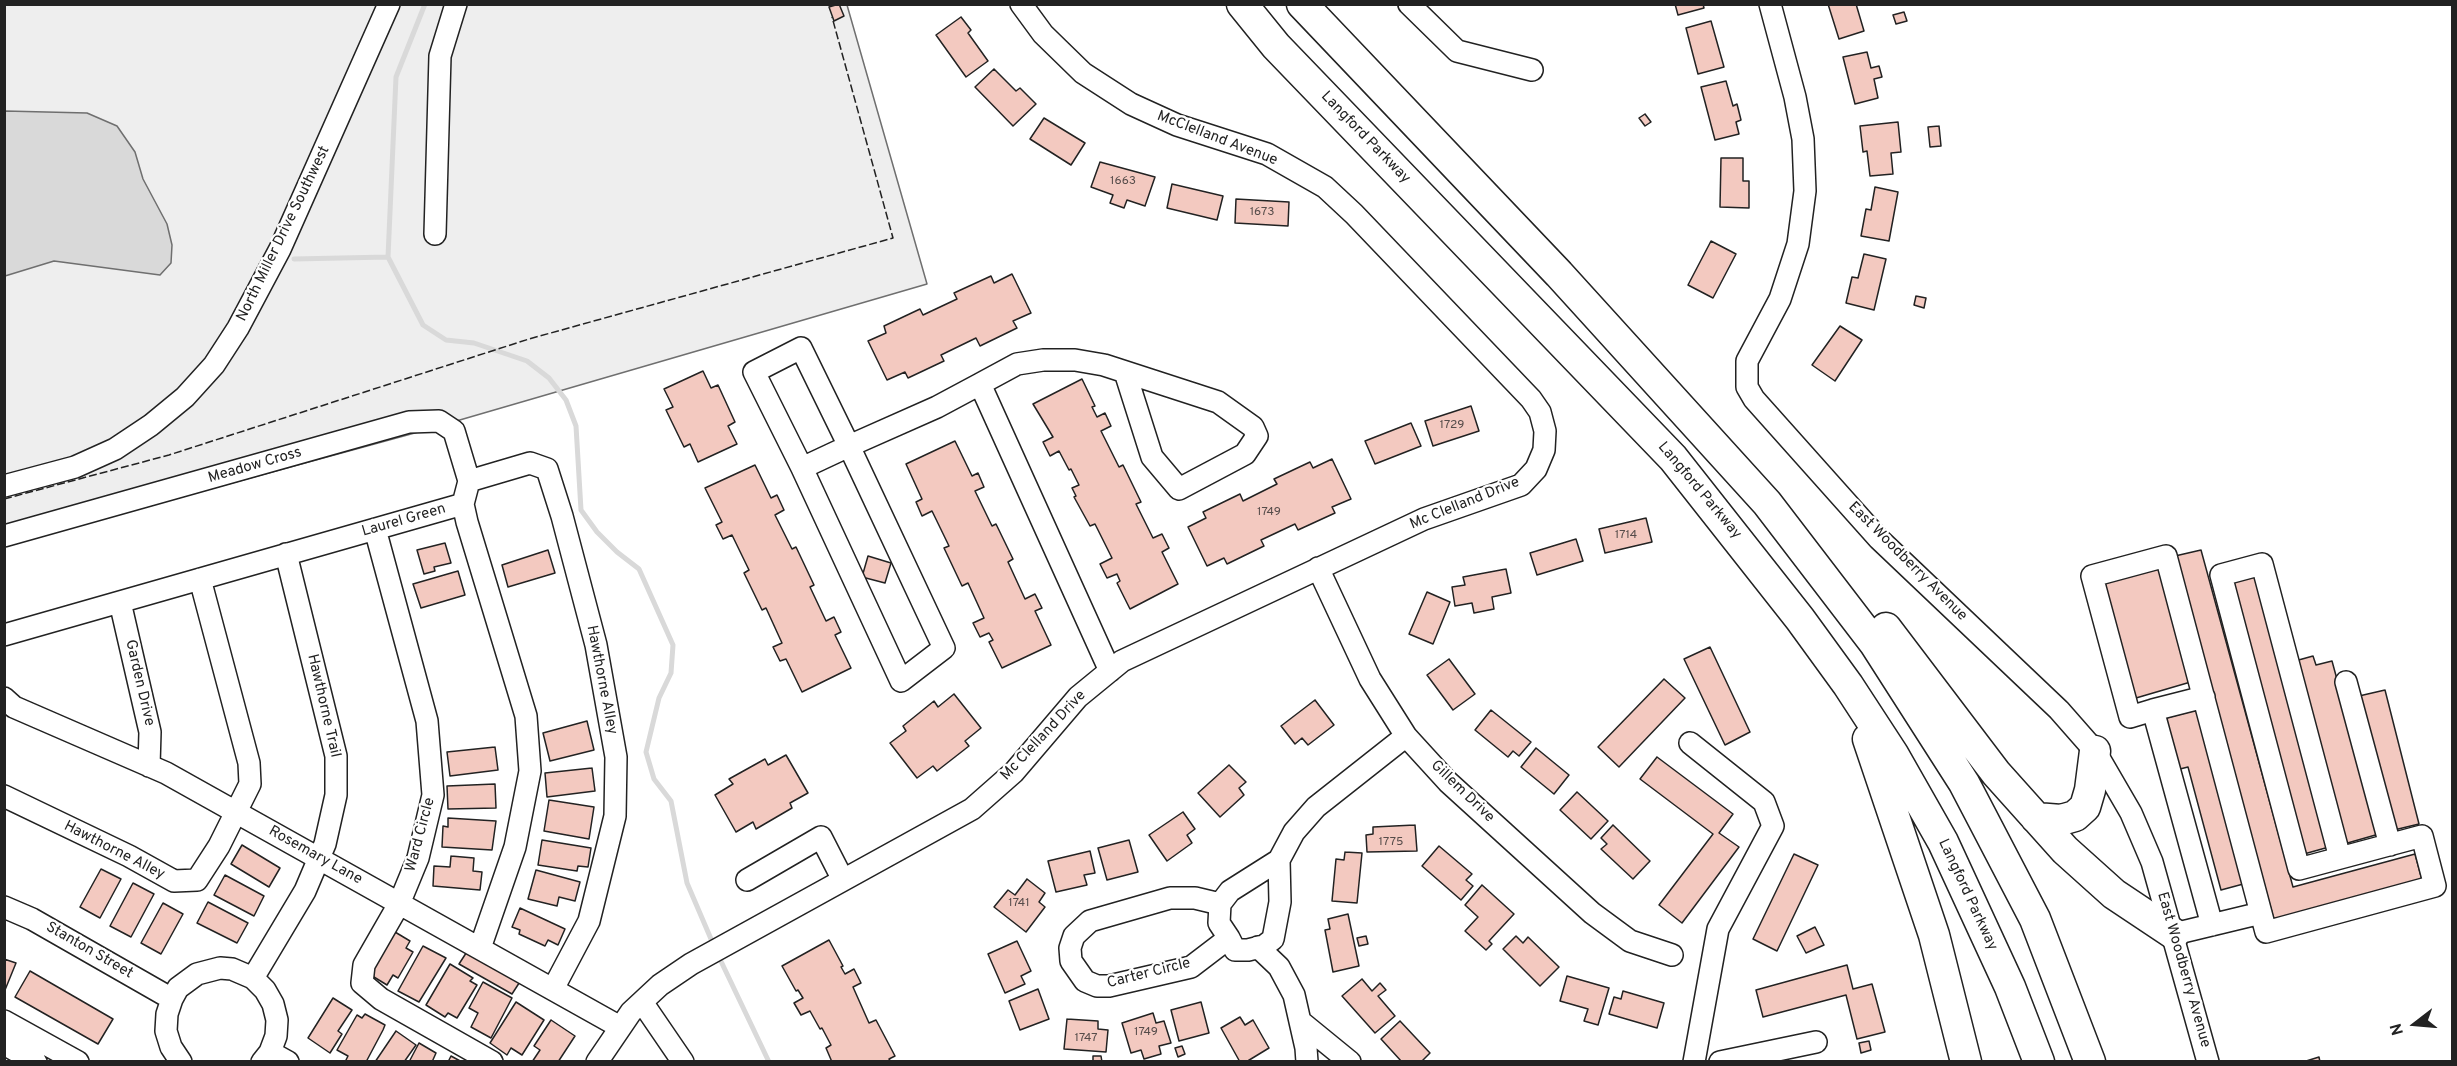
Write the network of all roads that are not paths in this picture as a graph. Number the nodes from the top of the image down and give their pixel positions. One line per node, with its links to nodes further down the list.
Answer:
1 (389, 4): 16 (street, North Miller Drive Southwest)
2 (456, 4): 9 (street)
3 (1021, 4): 10 (street, McClelland Avenue)
4 (1242, 4): 28 (highway, Langford Parkway)
5 (1302, 4): 17 (highway)
6 (1409, 4): 8 (street)
7 (1770, 4): 34 (street, East Woodberry Avenue)
8 (1532, 70)
9 (435, 234)
10 (1487, 353): 22 (street, Mc Clelland Drive)
11 (1125, 372): 11 (street); 12 (street)
12 (980, 384): 13 (street); 26 (street)
13 (849, 446): 14 (street); 14 (street); 14 (street)
14 (802, 468)
15 (469, 481): 18 (street); 20 (street, Meadow Cross); 56 (street, Hawthorne Alley)
16 (4, 486)
17 (1767, 503): 38 (highway); 77 (highway)
18 (463, 504): 19 (street, Laurel Green); 53 (street, Laurel Green)
19 (375, 529): 21 (street, Laurel Green); 45 (street, Ward Circle)
20 (4, 536)
21 (286, 554): 23 (street, Laurel Green); 40 (street, Hawthorne Trail)
22 (1318, 568): 26 (street, Mc Clelland Drive); 32 (street, Gillem Drive)
23 (200, 579): 24 (street, Laurel Green); 37 (street, Hawthorne Alley)
24 (120, 602): 25 (street, Laurel Green); 35 (street, Garden Drive)
25 (4, 634)
26 (1110, 671): 44 (street, Mc Clelland Drive)
27 (2346, 682): 39 (street)
28 (1848, 685): 75 (highway); 76 (highway, Langford Parkway)
29 (2204, 697): 31 (street); 31 (street); 48 (street)
30 (4, 698): 35 (street, Rosemary Lane)
31 (2153, 710): 49 (street)
32 (1406, 736): 42 (street); 54 (street, Gillem Drive)
33 (1690, 743): 73 (street)
34 (2095, 751): 38 (highway); 50 (street, East Woodberry Avenue)
35 (149, 766): 37 (street, Rosemary Lane)
36 (4, 796): 37 (street, Hawthorne Alley)
37 (236, 812): 40 (street, Rosemary Lane)
38 (2036, 818): 50 (highway)
39 (2390, 844): 41 (street); 48 (street)
40 (318, 858): 45 (street, Rosemary Lane); 55 (street, Hawthorne Trail)
41 (2340, 858): 41 (street)
42 (1279, 860): 46 (street); 52 (street)
43 (747, 880): 44 (street)
44 (843, 880): 58 (street, Mc Clelland Drive)
45 (399, 904): 53 (street, Rosemary Lane); 68 (street, Ward Circle)
46 (1220, 904): 51 (street); 51 (street, Carter Circle)
47 (4, 907): 57 (street, Stanton Street)
48 (2261, 913): 49 (street)
49 (2212, 925): 50 (street)
50 (2174, 934): 78 (street, East Woodberry Avenue)
51 (1229, 938): 52 (street)
52 (1258, 947): 60 (street)
53 (480, 948): 56 (street, Rosemary Lane)
54 (1672, 955)
55 (254, 978): 57 (street); 64 (street)
56 (553, 989): 61 (street, Rosemary Lane)
57 (172, 999): 67 (street)
58 (642, 1002): 61 (street, Mc Clelland Drive); 70 (street)
59 (4, 1021): 66 (street)
60 (1300, 1022): 71 (street); 72 (street)
61 (620, 1027): 69 (street, Mc Clelland Drive)
62 (1816, 1042): 74 (street)
63 (4, 1044): 65 (street)
64 (273, 1058)
65 (36, 1062)
66 (78, 1062)
67 (181, 1062)
68 (492, 1062)
69 (597, 1062)
70 (683, 1062)
71 (1307, 1062)
72 (1350, 1062)
73 (1694, 1062)
74 (1720, 1062)
75 (1966, 1062)
76 (2039, 1062)
77 (2090, 1062)
78 (2208, 1062)

